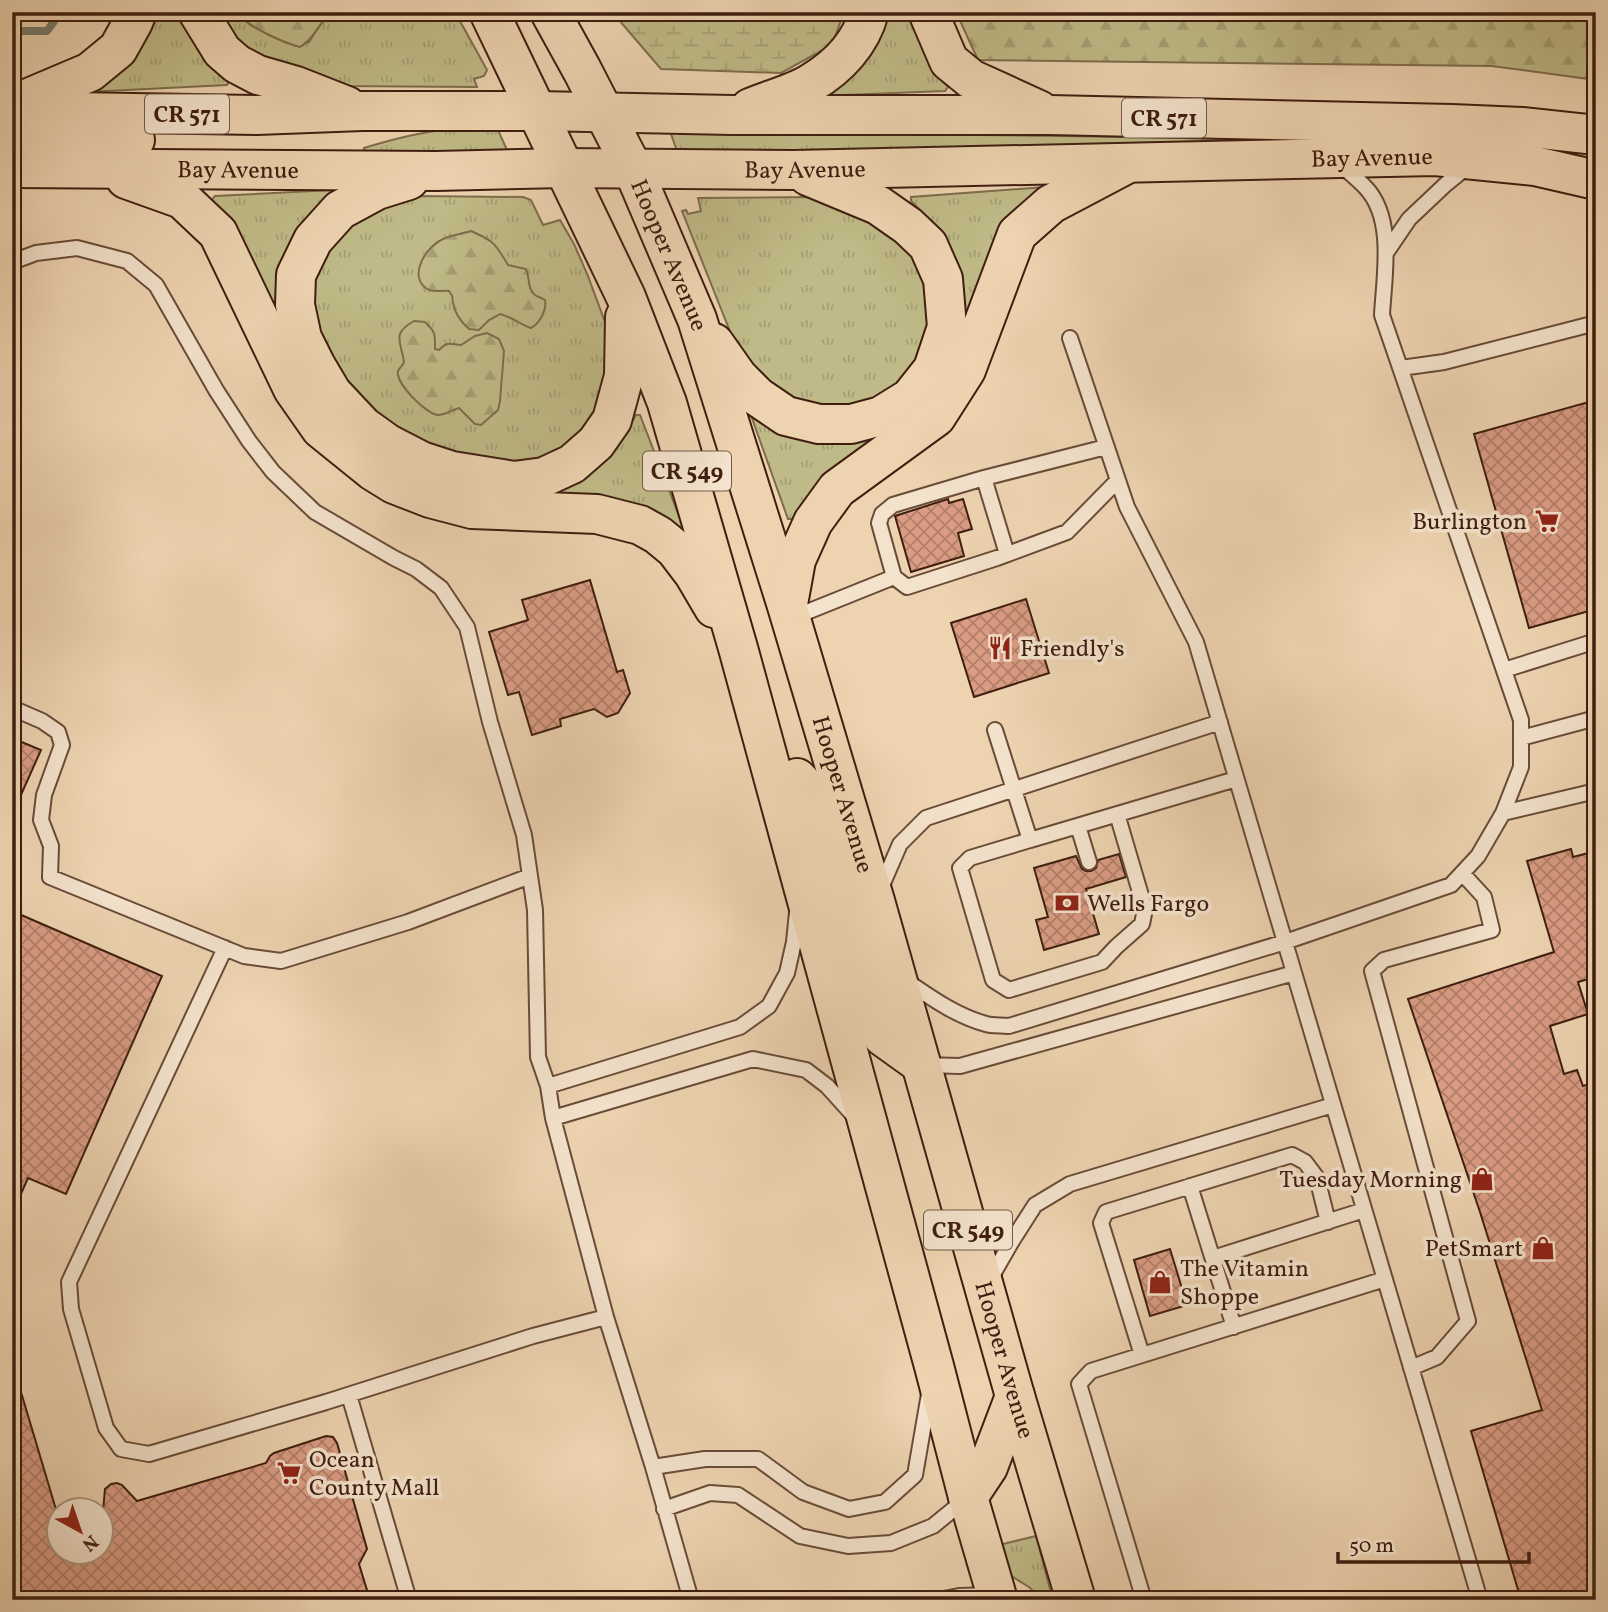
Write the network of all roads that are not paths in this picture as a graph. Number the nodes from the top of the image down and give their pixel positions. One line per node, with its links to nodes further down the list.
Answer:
1 (137, 12): 8 (main road)
2 (198, 12): 10 (main road)
3 (489, 12): 11 (main road, CR 549)
4 (550, 12): 7 (main road, Hooper Avenue / CR 549)
5 (869, 12): 13 (main road)
6 (928, 12): 14 (main road)
7 (566, 29): 12 (main road, Hooper Avenue / CR 549)
8 (12, 105)
9 (12, 111): 10 (main road, Bay Avenue / CR 571)
10 (362, 111): 11 (main road, Bay Avenue / CR 571); 16 (main road)
11 (538, 111): 12 (main road, Bay Avenue / CR 571); 20 (main road, CR 549)
12 (605, 113): 13 (main road, Bay Avenue / CR 571); 22 (main road, Hooper Avenue / CR 549)
13 (732, 115): 14 (main road, Bay Avenue / CR 571)
14 (1050, 115): 15 (main road, Bay Avenue / CR 571)
15 (1596, 135)
16 (12, 139)
17 (1333, 158): 18 (main road, Bay Avenue / CR 571); 19 (main road, Bay Avenue / CR 571); 27 (lane)
18 (1475, 160): 26 (main road, Bay Avenue / CR 571); 27 (lane)
19 (1130, 162): 24 (main road, Bay Avenue / CR 571); 39 (main road)
20 (565, 168): 22 (main road, Bay Avenue / CR 571); 25 (main road, Bay Avenue / CR 571); 29 (main road, CR 549)
21 (12, 169): 23 (main road, Bay Avenue / CR 571)
22 (633, 169): 24 (main road, Bay Avenue / CR 571); 30 (main road, Hooper Avenue / CR 549)
23 (102, 170): 25 (main road, Bay Avenue / CR 571); 41 (main road)
24 (793, 170): 30 (main road)
25 (436, 171): 29 (main road)
26 (1596, 180)
27 (1386, 253): 33 (lane)
28 (12, 261): 58 (lane)
29 (626, 297): 41 (main road, CR 549)
30 (697, 319): 39 (main road, Hooper Avenue / CR 549)
31 (1596, 323): 33 (lane)
32 (1069, 338): 34 (lane)
33 (1401, 368): 42 (lane)
34 (1106, 447): 35 (lane); 36 (lane)
35 (985, 478): 37 (lane); 38 (lane)
36 (1118, 480): 37 (lane); 45 (lane)
37 (1007, 554): 38 (lane)
38 (894, 577): 39 (lane)
39 (789, 612): 60 (main road, Hooper Avenue / CR 549)
40 (1596, 641): 42 (lane)
41 (738, 648): 48 (main road, CR 549)
42 (1504, 670): 47 (lane)
43 (12, 708): 62 (lane)
44 (1596, 718): 47 (lane)
45 (1220, 722): 49 (lane); 50 (lane)
46 (995, 730): 50 (lane)
47 (1521, 738): 52 (lane)
48 (765, 748): 59 (main road, CR 549); 65 (main road)
49 (1236, 779): 53 (lane); 61 (lane)
50 (1014, 790): 55 (lane); 60 (lane)
51 (1596, 791): 52 (lane)
52 (1503, 813): 57 (lane)
53 (1117, 814): 54 (lane); 55 (lane)
54 (1078, 825): 55 (lane); 56 (lane)
55 (1030, 840)
56 (1089, 862)
57 (1462, 873): 61 (lane); 80 (lane)
58 (530, 876): 62 (lane); 66 (lane)
59 (801, 880): 66 (lane); 69 (main road, CR 549)
60 (875, 901): 64 (main road, Hooper Avenue / CR 549)
61 (1285, 942): 63 (lane); 64 (lane)
62 (225, 948): 81 (lane)
63 (1294, 973): 65 (lane); 67 (lane)
64 (895, 974): 65 (main road, Hooper Avenue / CR 549)
65 (921, 1065): 75 (main road, Hooper Avenue / CR 549)
66 (548, 1086): 68 (lane)
67 (1333, 1105): 71 (lane); 75 (lane)
68 (553, 1118): 69 (lane); 76 (lane)
69 (870, 1135): 79 (main road, CR 549)
70 (1190, 1186): 72 (lane); 73 (lane); 78 (lane)
71 (1364, 1210): 72 (lane); 74 (lane)
72 (1328, 1222): 73 (lane)
73 (1213, 1258): 77 (lane)
74 (1385, 1279): 77 (lane); 80 (lane)
75 (985, 1288): 82 (main road, Hooper Avenue / CR 549)
76 (606, 1317): 81 (lane); 83 (lane)
77 (1234, 1327): 78 (lane)
78 (1142, 1356): 91 (lane)
79 (934, 1366): 83 (lane); 84 (main road, CR 549)
80 (1411, 1368): 92 (lane)
81 (349, 1395): 87 (lane)
82 (1015, 1396): 84 (main road); 90 (main road, Hooper Avenue / CR 549)
83 (653, 1467): 85 (lane)
84 (968, 1497): 85 (lane); 86 (main road, CR 549)
85 (664, 1509): 88 (lane)
86 (1001, 1598): 89 (lane)
87 (409, 1600)
88 (691, 1600)
89 (939, 1600)
90 (1076, 1600)
91 (1144, 1600)
92 (1480, 1600)

